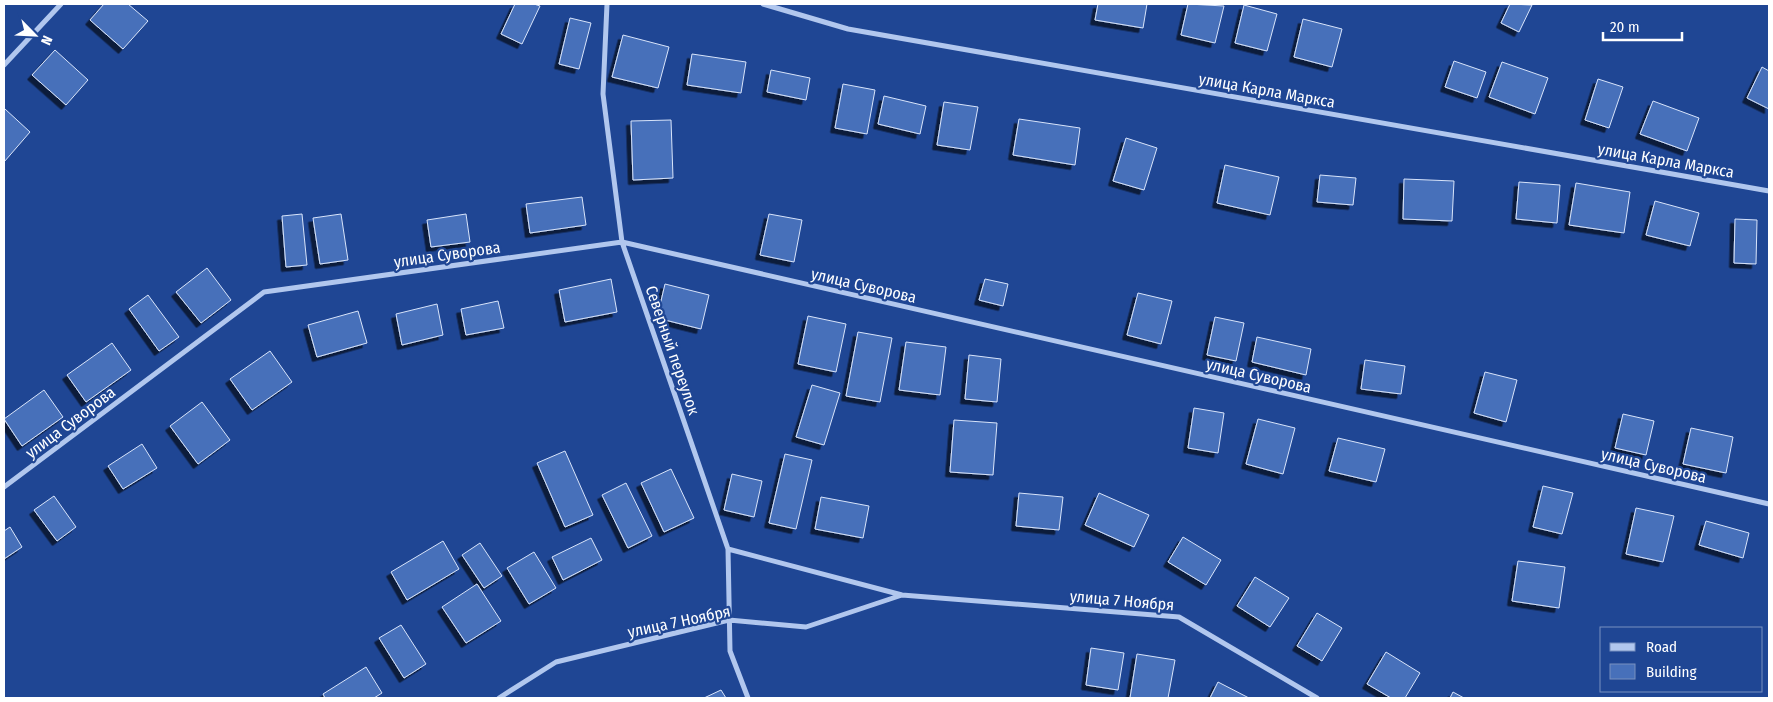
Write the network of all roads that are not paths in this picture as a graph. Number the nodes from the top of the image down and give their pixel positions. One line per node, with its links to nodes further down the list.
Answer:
1 (61, 4): 4 (street)
2 (608, 4): 6 (street, Северный переулок)
3 (763, 4): 5 (street, улица Карла Маркса)
4 (4, 65)
5 (1769, 191)
6 (622, 242): 7 (street, улица Суворова); 8 (street, улица Суворова); 9 (street, Северный переулок)
7 (4, 487)
8 (1769, 504)
9 (728, 549): 10 (street, улица 7 Ноября); 11 (street, Северный переулок)
10 (902, 595): 11 (street, улица 7 Ноября); 14 (street, улица 7 Ноября)
11 (730, 620): 12 (street, улица 7 Ноября); 13 (street, Северный переулок)
12 (499, 698)
13 (748, 698)
14 (1317, 698)

